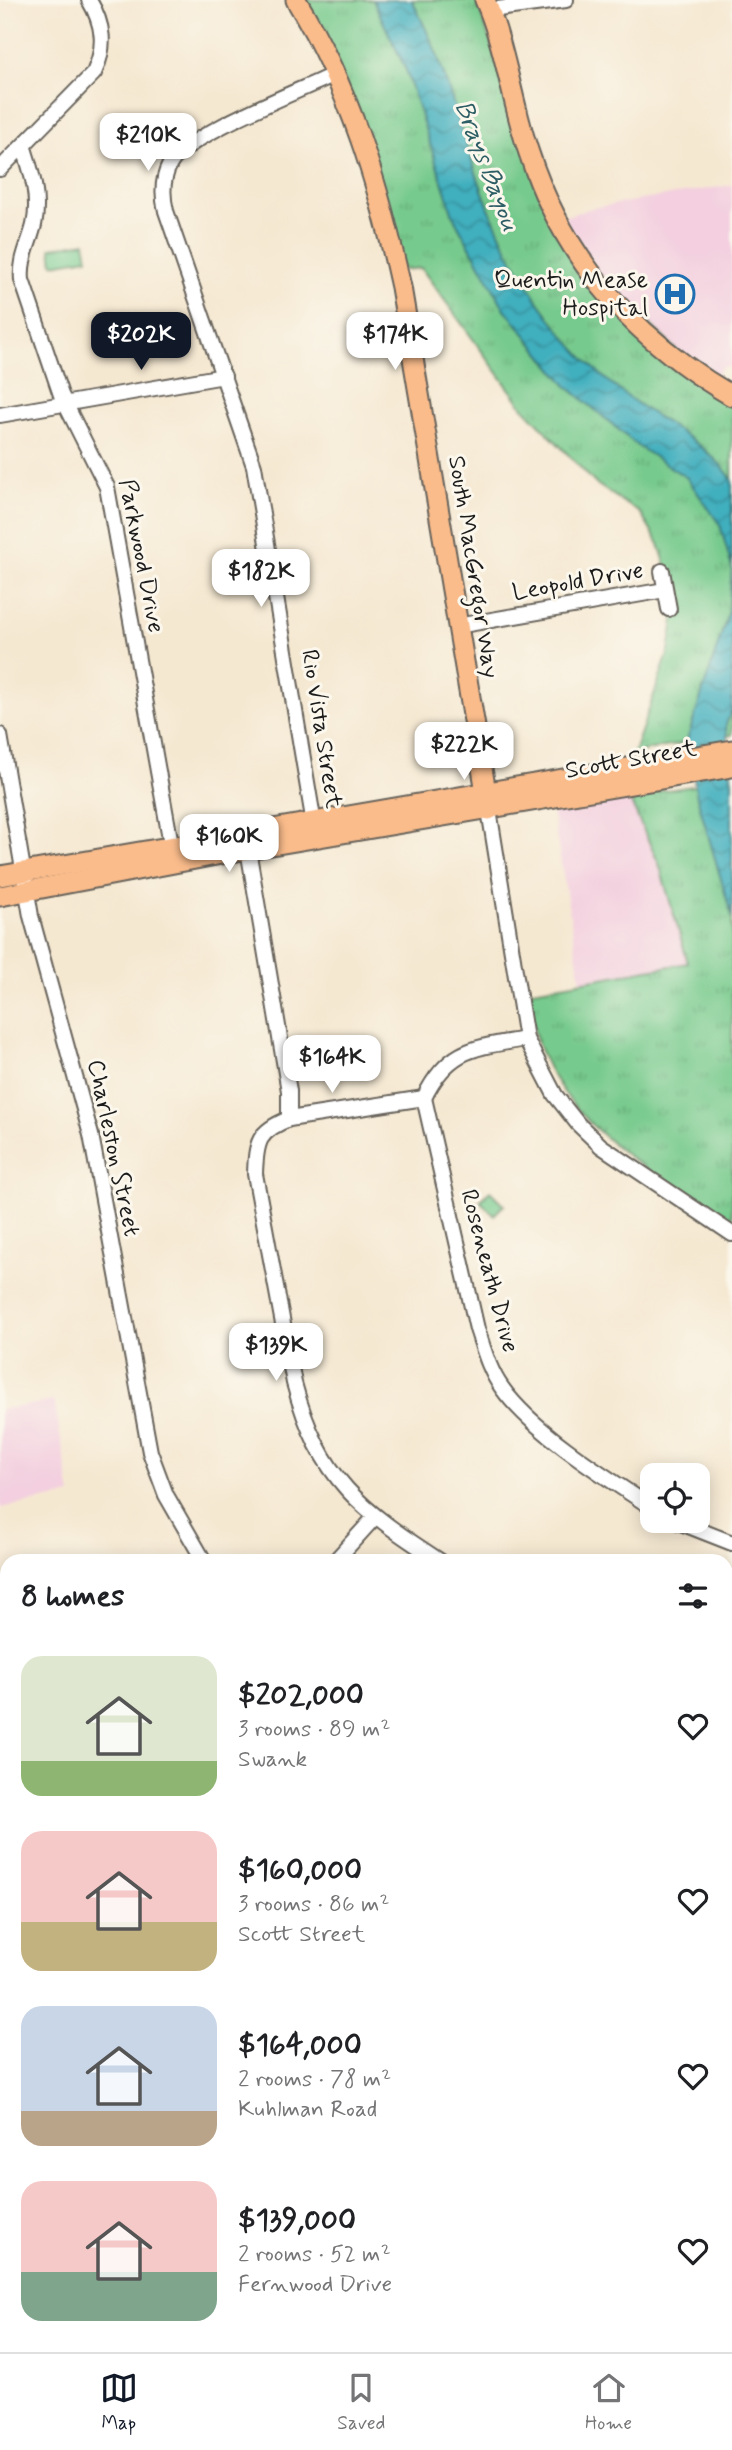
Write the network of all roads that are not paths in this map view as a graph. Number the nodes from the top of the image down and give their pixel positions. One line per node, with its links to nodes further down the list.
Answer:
1 (89, 0): 6 (street)
2 (296, 0): 5 (main road, South MacGregor Way)
3 (566, 0): 4 (street)
4 (487, 5): 9 (main road)
5 (335, 74): 8 (street, Rio Vista Street); 15 (main road, South MacGregor Way)
6 (24, 148): 7 (street); 10 (street, Parkwood Drive)
7 (0, 169)
8 (224, 376): 10 (street); 21 (street, Rio Vista Street)
9 (732, 396)
10 (64, 403): 11 (street); 23 (street, Parkwood Drive)
11 (0, 415)
12 (662, 571): 13 (street)
13 (666, 590): 14 (street); 15 (street, Leopold Drive)
14 (669, 609)
15 (457, 626): 20 (main road, South MacGregor Way)
16 (0, 735): 25 (street, Charleston Street)
17 (732, 750): 19 (main road, Scott Street)
18 (732, 767): 19 (main road, Scott Street)
19 (644, 775): 20 (main road, Scott Street)
20 (488, 801): 21 (main road, Scott Street); 27 (street, South MacGregor Way)
21 (315, 829): 22 (main road, Scott Street); 23 (main road, Scott Street)
22 (248, 849): 23 (main road, Scott Street); 29 (street)
23 (173, 855): 25 (main road, Scott Street)
24 (0, 876): 25 (main road, Scott Street)
25 (25, 881): 26 (main road, Scott Street); 35 (street, Charleston Street)
26 (0, 896)
27 (526, 1039): 28 (street); 30 (street, South MacGregor Way)
28 (424, 1098): 29 (street); 31 (street, Roseneath Drive)
29 (289, 1119): 32 (street)
30 (732, 1234)
31 (640, 1499)
32 (374, 1518): 36 (street); 37 (street)
33 (705, 1533): 34 (street)
34 (732, 1544)
35 (200, 1554)
36 (341, 1554)
37 (429, 1554)

